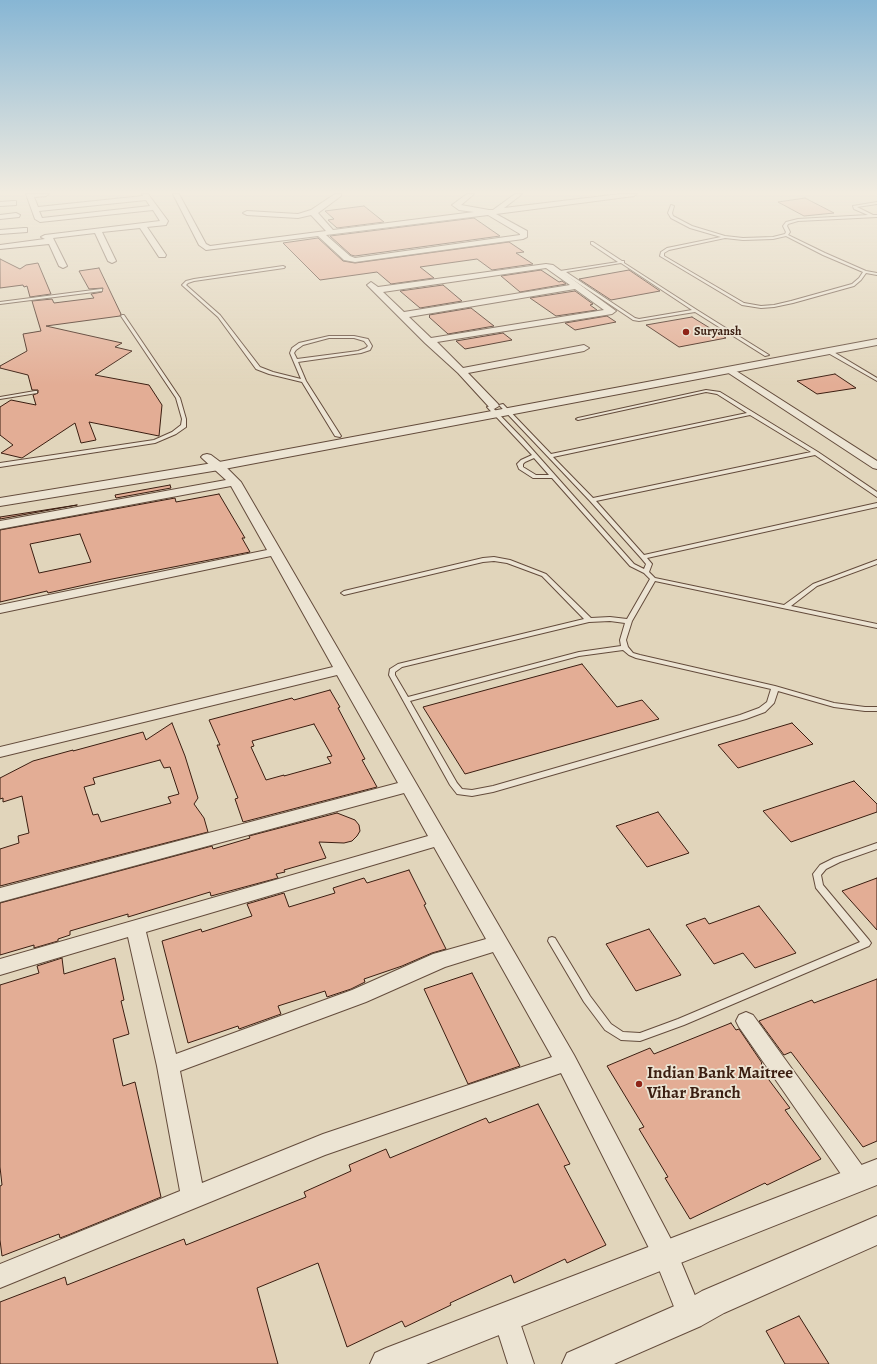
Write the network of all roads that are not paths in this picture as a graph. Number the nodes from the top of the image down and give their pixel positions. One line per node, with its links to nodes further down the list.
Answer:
1 (58, 258): 10 (street)
2 (110, 258): 8 (street)
3 (347, 258): 4 (street)
4 (372, 258)
5 (616, 258): 9 (lane)
6 (665, 258): 12 (lane)
7 (832, 258): 12 (lane)
8 (112, 261)
9 (623, 262): 17 (lane); 17 (lane)
10 (63, 266)
11 (283, 267): 30 (lane)
12 (865, 272): 13 (lane)
13 (877, 274)
14 (578, 286): 18 (street); 18 (street); 21 (street)
15 (101, 290): 16 (lane)
16 (0, 303)
17 (696, 311): 25 (lane)
18 (402, 315): 21 (street)
19 (123, 316): 41 (lane)
20 (877, 334): 25 (street)
21 (428, 341): 28 (street)
22 (877, 342): 24 (street)
23 (584, 348): 28 (street)
24 (830, 352): 27 (street); 29 (lane)
25 (767, 355): 33 (street)
26 (295, 361): 26 (lane); 30 (lane)
27 (730, 370): 33 (street); 42 (street)
28 (461, 371): 33 (street)
29 (877, 380)
30 (304, 381): 36 (lane)
31 (35, 392): 32 (lane)
32 (0, 398)
33 (497, 409): 36 (street); 38 (lane); 39 (lane); 40 (street)
34 (752, 413): 35 (lane); 37 (lane); 39 (lane)
35 (578, 419)
36 (338, 436): 40 (street)
37 (816, 453): 46 (lane); 47 (lane)
38 (534, 456): 43 (lane); 43 (lane)
39 (549, 456): 47 (lane)
40 (213, 461): 44 (street); 45 (street); 48 (street)
41 (0, 465)
42 (877, 466)
43 (553, 476): 54 (lane)
44 (236, 482): 50 (street); 51 (street)
45 (0, 490)
46 (877, 496)
47 (592, 500): 52 (lane)
48 (0, 502)
49 (877, 505): 52 (lane)
50 (0, 525)
51 (274, 552): 58 (street); 63 (street)
52 (643, 557): 54 (lane)
53 (877, 562): 57 (lane)
54 (646, 572): 55 (lane)
55 (653, 579): 57 (lane); 60 (lane)
56 (344, 593): 59 (lane)
57 (785, 607): 61 (lane)
58 (0, 609)
59 (589, 620): 60 (lane); 65 (lane)
60 (629, 622): 62 (lane)
61 (877, 626)
62 (625, 648): 64 (lane); 65 (lane)
63 (342, 669): 67 (street); 68 (street)
64 (775, 688): 65 (lane); 66 (lane)
65 (407, 700)
66 (877, 709)
67 (0, 752)
68 (409, 786): 69 (street); 71 (street)
69 (439, 838): 72 (street); 74 (street)
70 (877, 846): 73 (lane)
71 (0, 895)
72 (135, 927): 75 (street); 78 (street)
73 (552, 941)
74 (499, 943): 77 (street); 78 (street)
75 (0, 967)
76 (746, 1021): 79 (street)
77 (566, 1062): 80 (street); 82 (street)
78 (168, 1066): 80 (street)
79 (868, 1176): 82 (street)
80 (193, 1198): 83 (street)
81 (877, 1230): 84 (street)
82 (665, 1254): 84 (street); 85 (street)
83 (0, 1276)
84 (690, 1315): 88 (street)
85 (506, 1316): 86 (street); 87 (street)
86 (386, 1364)
87 (521, 1364)
88 (578, 1364)

